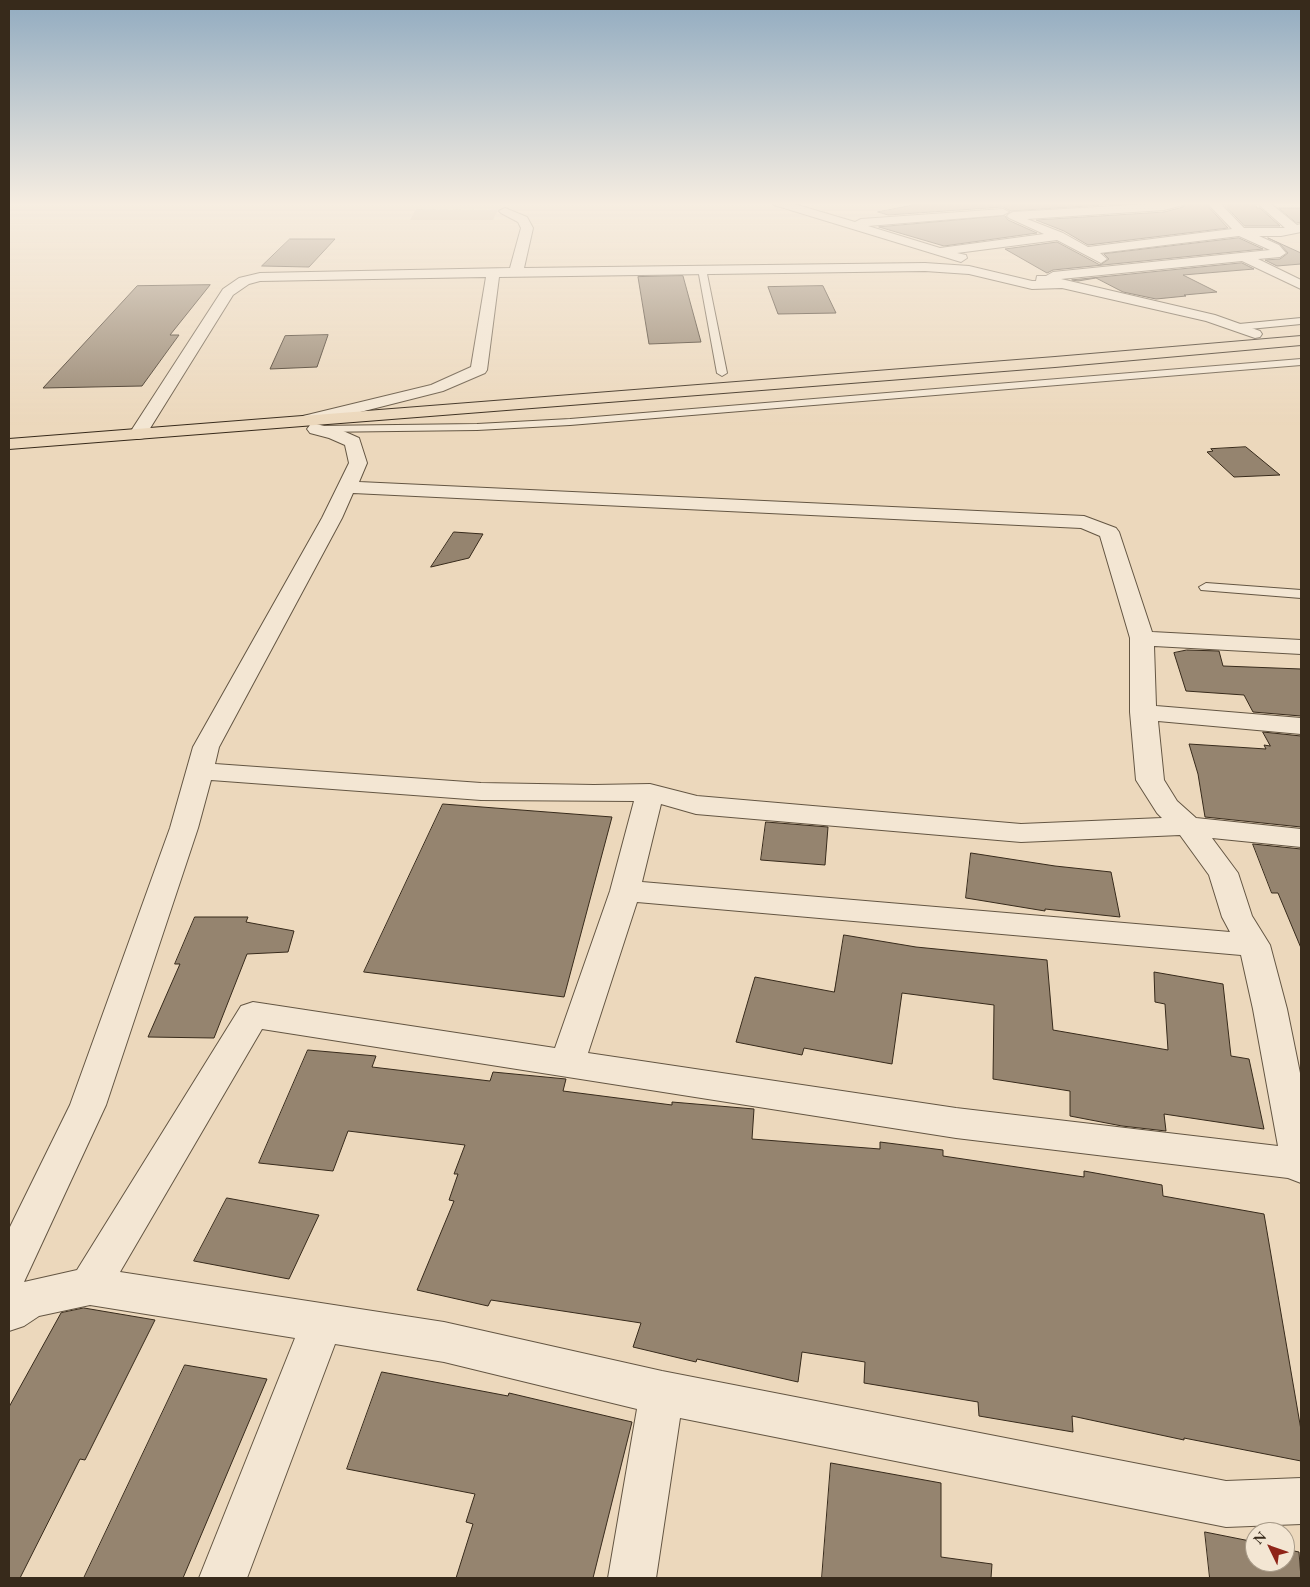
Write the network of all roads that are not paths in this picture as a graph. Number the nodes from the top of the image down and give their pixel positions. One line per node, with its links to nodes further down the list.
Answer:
1 (260, 277): 19 (street)
2 (492, 277): 18 (street)
3 (704, 277): 16 (lane)
4 (999, 277): 7 (street)
5 (1036, 277): 7 (street)
6 (1285, 277): 8 (street)
7 (1060, 284): 10 (street)
8 (1301, 285)
9 (1301, 321): 10 (lane)
10 (1239, 327): 12 (street)
11 (1301, 331): 12 (highway)
12 (1255, 334): 16 (highway)
13 (1301, 340): 17 (highway)
14 (1301, 351): 17 (highway)
15 (1301, 362): 18 (lane)
16 (722, 373): 18 (highway)
17 (698, 394): 18 (highway)
18 (313, 425): 19 (highway); 21 (highway); 22 (street)
19 (138, 434): 20 (highway)
20 (9, 444)
21 (9, 454)
22 (347, 487): 25 (street); 29 (street)
23 (1206, 587): 24 (lane)
24 (1301, 594)
25 (1142, 638): 26 (street); 27 (street)
26 (1301, 647)
27 (1144, 712): 28 (street); 31 (street)
28 (1301, 726)
29 (199, 771): 30 (street); 37 (street)
30 (650, 792): 31 (street); 33 (street)
31 (1188, 826): 32 (street); 34 (street)
32 (1301, 838)
33 (624, 891): 34 (street); 35 (street)
34 (1254, 944): 36 (street)
35 (568, 1062): 36 (street); 38 (street)
36 (1301, 1166)
37 (9, 1270)
38 (90, 1286): 39 (street); 40 (street)
39 (9, 1312)
40 (322, 1322): 41 (street); 43 (street)
41 (662, 1393): 42 (street); 44 (street)
42 (1301, 1501)
43 (223, 1578)
44 (632, 1578)

